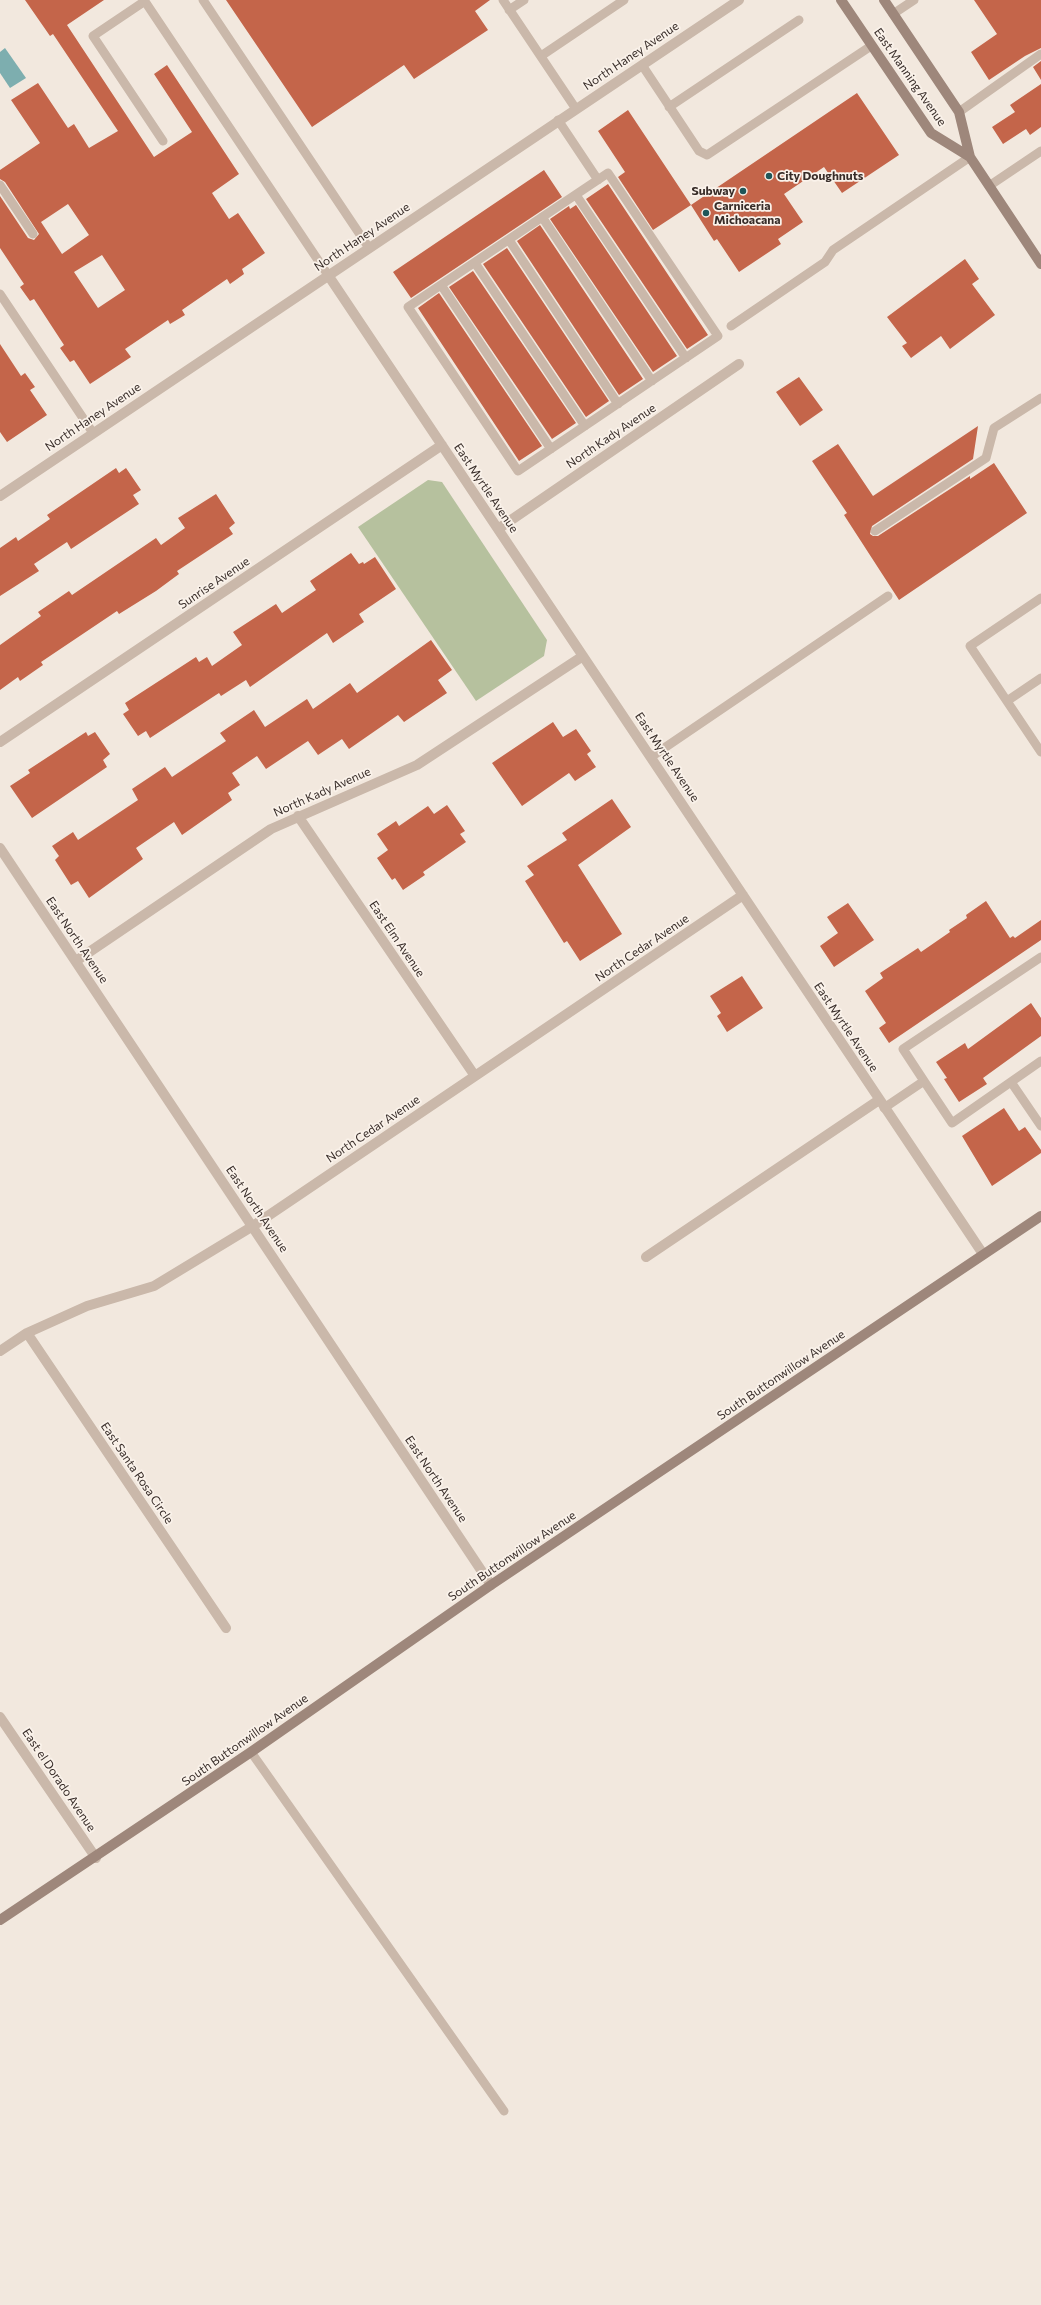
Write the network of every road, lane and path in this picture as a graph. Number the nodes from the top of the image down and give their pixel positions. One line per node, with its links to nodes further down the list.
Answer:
1 (144, 0): 21 (lane); 34 (lane)
2 (203, 0): 31 (lane)
3 (503, 0): 10 (lane)
4 (524, 0): 10 (lane)
5 (624, 0): 15 (lane)
6 (739, 0): 16 (street, North Haney Avenue)
7 (841, 0): 13 (street, East Manning Avenue)
8 (884, 0): 11 (street, East Manning Avenue)
9 (914, 0): 11 (lane)
10 (509, 10): 15 (lane)
11 (893, 14): 19 (street, East Manning Avenue)
12 (799, 20): 17 (lane)
13 (871, 46): 17 (lane); 23 (street, East Manning Avenue)
14 (1041, 54): 19 (lane)
15 (541, 56): 18 (lane)
16 (642, 65): 17 (lane); 18 (street, North Haney Avenue)
17 (670, 107)
18 (576, 109): 20 (street, North Haney Avenue)
19 (959, 112): 23 (street, East Manning Avenue)
20 (558, 120): 24 (lane); 31 (street, North Haney Avenue)
21 (163, 141)
22 (1041, 151): 26 (lane)
23 (970, 157): 26 (street, East Manning Avenue); 37 (lane)
24 (598, 180): 27 (lane); 38 (lane)
25 (0, 185): 29 (lane)
26 (989, 186): 33 (street, East Manning Avenue)
27 (576, 195): 28 (lane); 38 (lane)
28 (542, 217): 30 (lane); 40 (lane)
29 (33, 234)
30 (508, 240): 32 (lane); 42 (lane)
31 (369, 248): 34 (street, North Haney Avenue)
32 (475, 263): 35 (lane); 43 (lane)
33 (1041, 264)
34 (328, 275): 44 (street, North Haney Avenue); 45 (street, East Myrtle Avenue)
35 (441, 285): 46 (lane); 46 (lane)
36 (0, 294): 44 (lane)
37 (730, 326)
38 (686, 358): 40 (lane)
39 (739, 364): 48 (street, North Kady Avenue)
40 (652, 381): 42 (lane)
41 (1041, 398): 49 (lane)
42 (618, 404): 43 (lane)
43 (585, 426): 46 (lane)
44 (93, 433): 47 (street, North Haney Avenue)
45 (442, 446): 48 (street, East Myrtle Avenue); 55 (street, Sunrise Avenue)
46 (551, 449)
47 (0, 496)
48 (498, 529): 52 (street, East Myrtle Avenue)
49 (875, 531)
50 (888, 596): 57 (lane)
51 (1041, 598): 54 (lane)
52 (583, 656): 57 (street, East Myrtle Avenue); 58 (street, North Kady Avenue)
53 (1041, 678): 54 (lane)
54 (1007, 701): 56 (lane)
55 (0, 742)
56 (1041, 752)
57 (651, 757): 60 (street, East Myrtle Avenue)
58 (298, 816): 62 (street, North Kady Avenue); 64 (street, East Elm Avenue)
59 (0, 848): 62 (street, East North Avenue)
60 (743, 895): 64 (street, North Cedar Avenue); 67 (street, East Myrtle Avenue)
61 (1041, 957): 65 (lane)
62 (76, 961): 70 (street, East North Avenue)
63 (1041, 1061): 66 (lane)
64 (475, 1076): 70 (street, North Cedar Avenue)
65 (924, 1081): 66 (lane); 67 (lane)
66 (1011, 1082): 68 (lane)
67 (882, 1104): 71 (street, East Myrtle Avenue); 72 (street)
68 (1041, 1126)
69 (1041, 1216): 71 (street, South Buttonwillow Avenue)
70 (253, 1226): 73 (street, North Cedar Avenue); 75 (street, East North Avenue)
71 (983, 1254): 75 (street, South Buttonwillow Avenue)
72 (646, 1257)
73 (27, 1333): 74 (street, North Cedar Avenue); 76 (street, East Santa Rosa Circle)
74 (0, 1351)
75 (491, 1586): 78 (street, South Buttonwillow Avenue)
76 (226, 1628)
77 (0, 1717): 79 (street, East el Dorado Avenue)
78 (252, 1752): 79 (street, South Buttonwillow Avenue); 81 (lane)
79 (96, 1858): 80 (street, South Buttonwillow Avenue)
80 (0, 1920)
81 (504, 2110)

